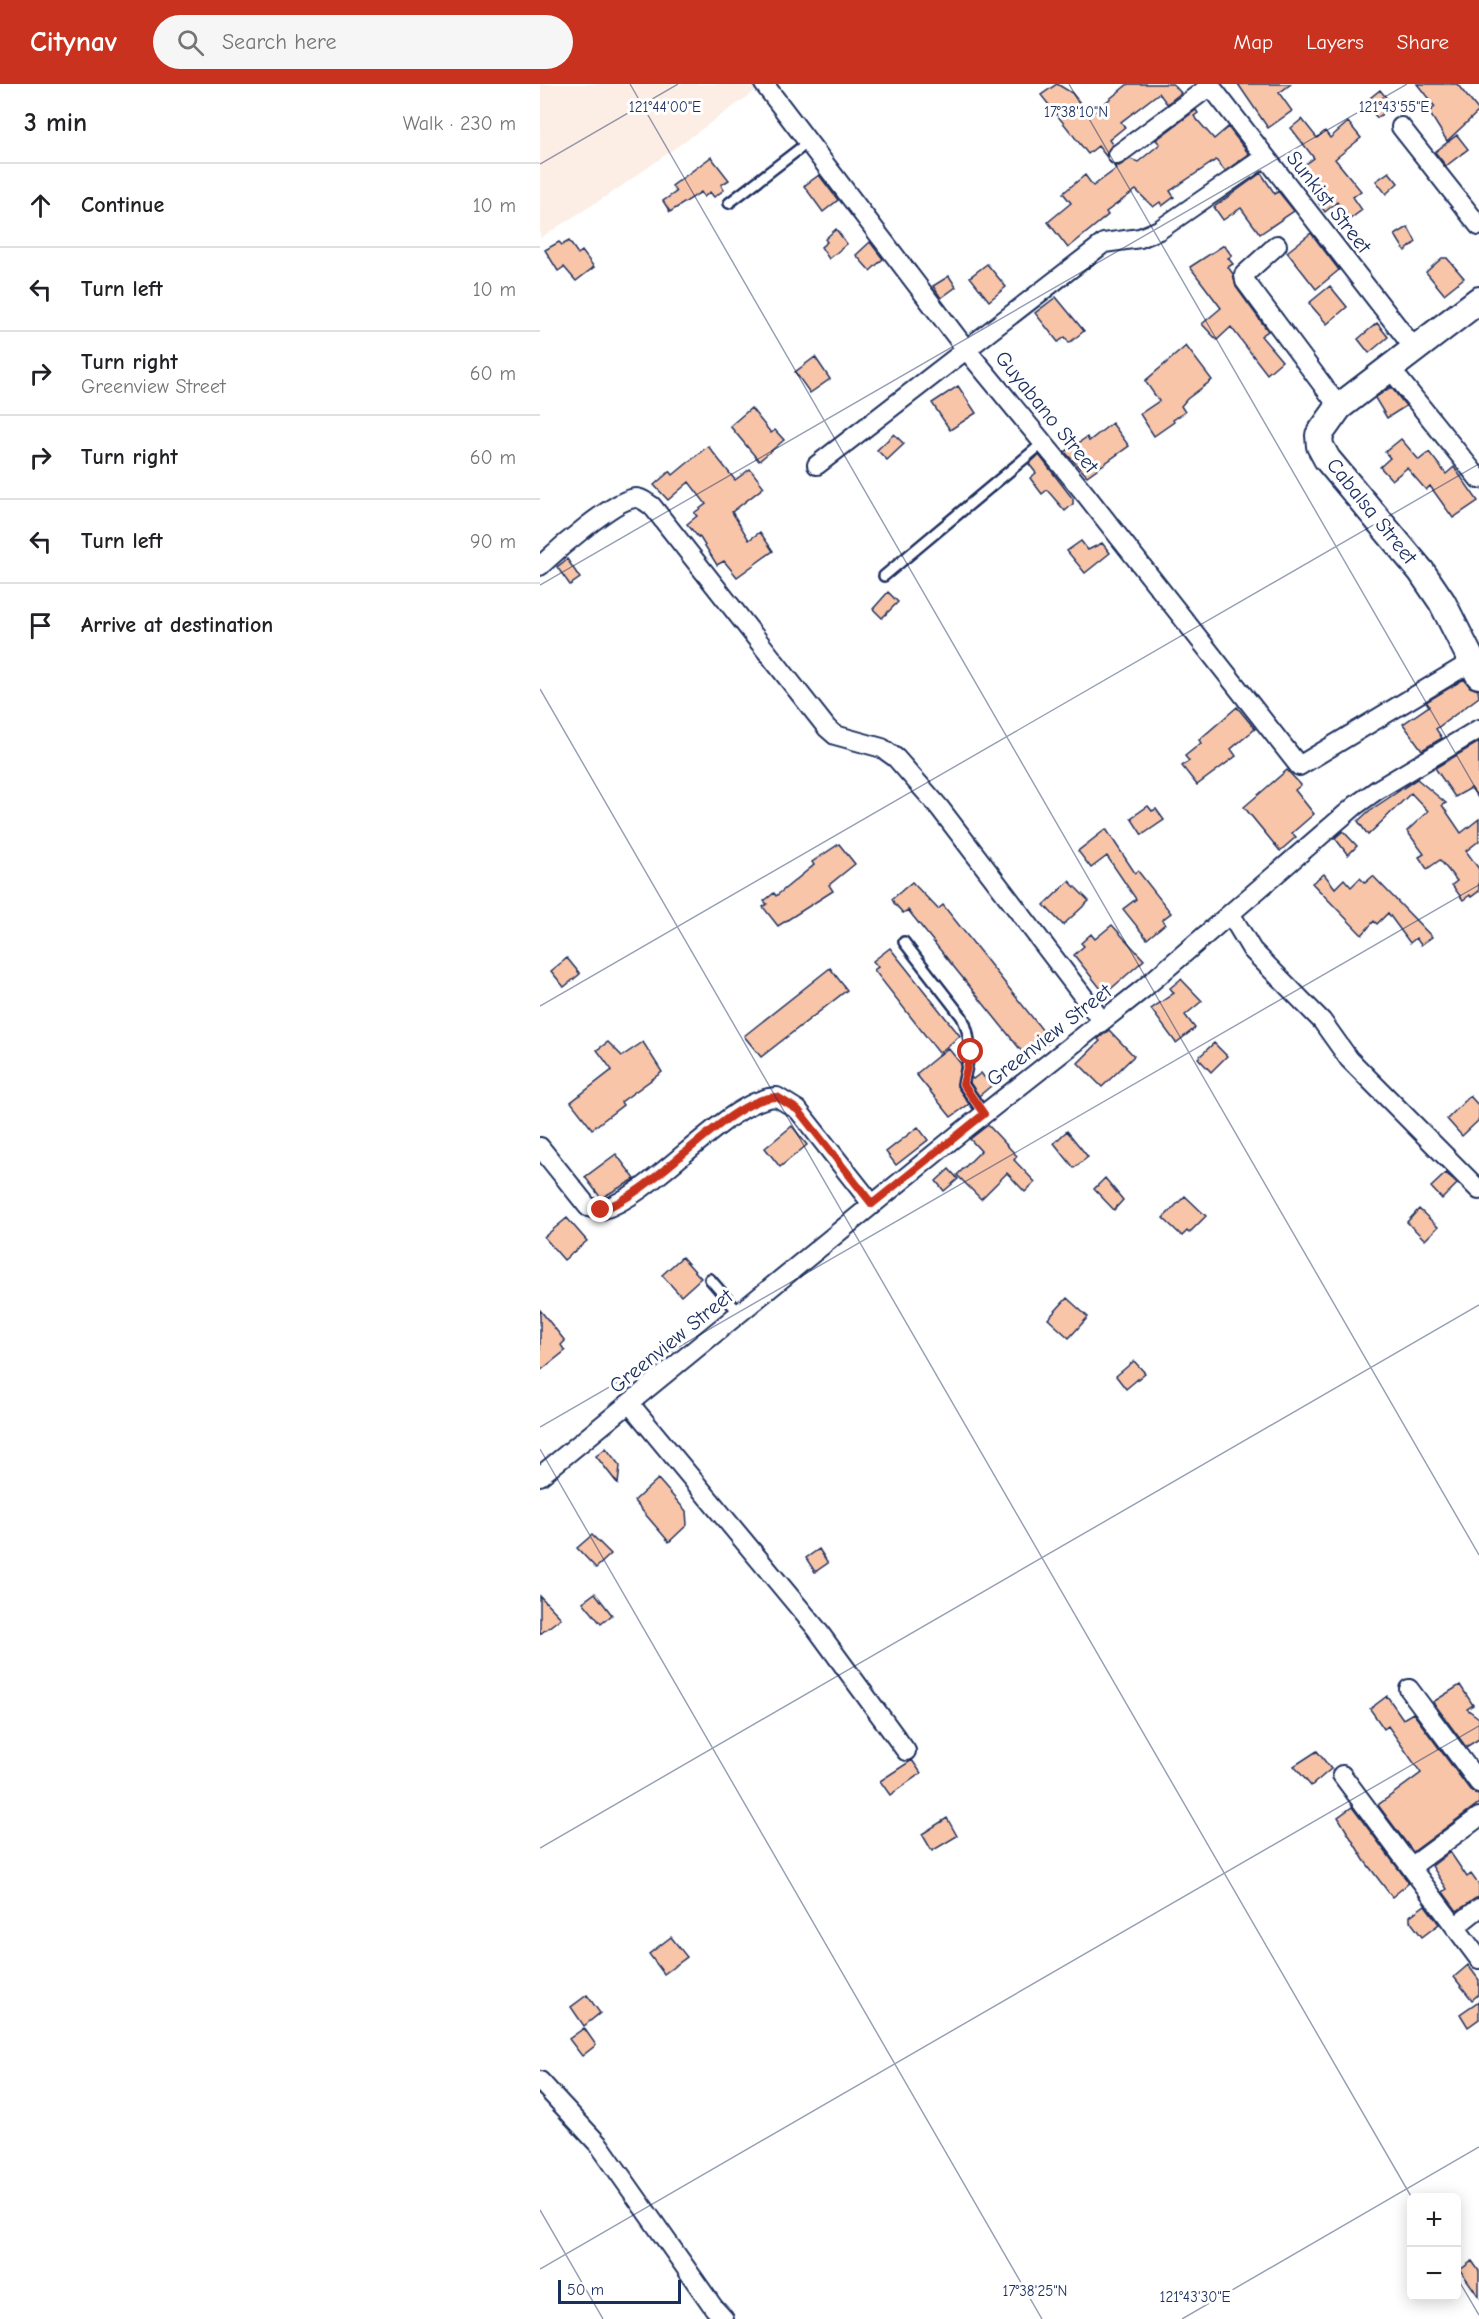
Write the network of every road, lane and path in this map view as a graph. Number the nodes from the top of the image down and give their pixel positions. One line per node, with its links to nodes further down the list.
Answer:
1 (764, 84): 4 (street, Guyabano Street)
2 (1209, 85): 5 (street); 6 (street, Sunkist Street)
3 (1401, 128): 8 (street)
4 (807, 143): 7 (lane); 11 (street, Guyabano Street)
5 (1117, 155)
6 (1265, 157): 11 (street); 12 (street, Sunkist Street)
7 (729, 203)
8 (1479, 226)
9 (1276, 245): 14 (street)
10 (1479, 300): 12 (street, Cabalsa Street)
11 (965, 348): 15 (street, Guyabano Street); 16 (street)
12 (1414, 348): 13 (street, Cabalsa Street)
13 (1389, 367): 14 (street, Cabalsa Street); 17 (street)
14 (1339, 407): 20 (street, Cabalsa Street)
15 (1043, 443): 19 (lane); 20 (street, Guyabano Street)
16 (817, 465)
17 (1479, 479)
18 (540, 566): 24 (street)
19 (884, 576)
20 (1476, 668)
21 (1479, 729): 22 (street, Greenview Street)
22 (1231, 915): 24 (street, Greenview Street); 27 (street)
23 (904, 942): 25 (lane)
24 (1102, 1022): 25 (street, Greenview Street)
25 (984, 1114): 28 (street, Greenview Street)
26 (540, 1147): 28 (street)
27 (1479, 1190)
28 (872, 1204): 30 (street, Greenview Street)
29 (710, 1279): 30 (lane)
30 (740, 1314): 31 (street, Greenview Street)
31 (630, 1404): 32 (street, Greenview Street); 34 (street)
32 (540, 1476)
33 (1409, 1689): 36 (street)
34 (906, 1750)
35 (1342, 1775): 38 (street)
36 (1479, 1783)
37 (1479, 1817): 38 (street)
38 (1411, 1867): 40 (street)
39 (1479, 1908): 40 (street)
40 (1455, 1927): 41 (street)
41 (1479, 1959)
42 (540, 2081): 43 (street)
43 (724, 2319)

